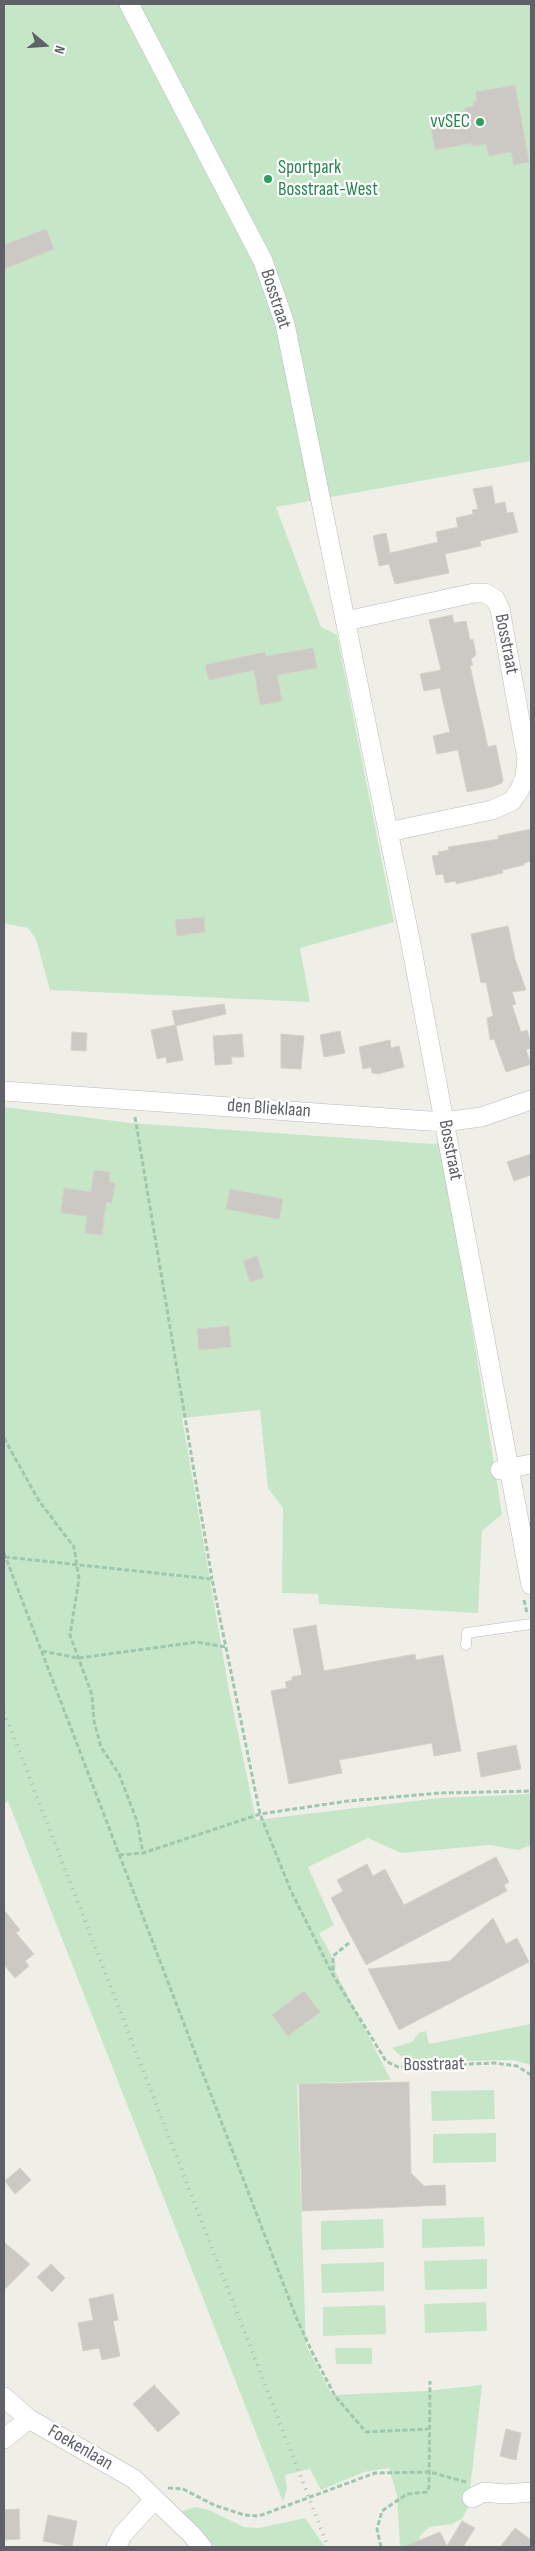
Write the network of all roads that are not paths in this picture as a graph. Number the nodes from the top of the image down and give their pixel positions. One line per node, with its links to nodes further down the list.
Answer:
1 (129, 4): 2 (street, Bosstraat)
2 (346, 621): 3 (street, Bosstraat); 3 (street, Bosstraat)
3 (388, 832): 6 (street, Bosstraat)
4 (4, 1091): 6 (street, den Blieklaan)
5 (531, 1100): 6 (street, den Blieklaan)
6 (444, 1122): 8 (street, Bosstraat)
7 (531, 1464): 8 (street)
8 (504, 1470): 9 (street, Bosstraat)
9 (531, 1585)
10 (531, 1624): 11 (lane)
11 (466, 1644)
12 (4, 2397): 13 (street, Foekenlaan)
13 (29, 2419): 14 (street); 17 (street, Foekenlaan)
14 (4, 2439)
15 (531, 2492): 16 (street)
16 (478, 2495)
17 (154, 2500): 18 (street); 19 (street, Foekenlaan)
18 (116, 2547)
19 (202, 2547)

